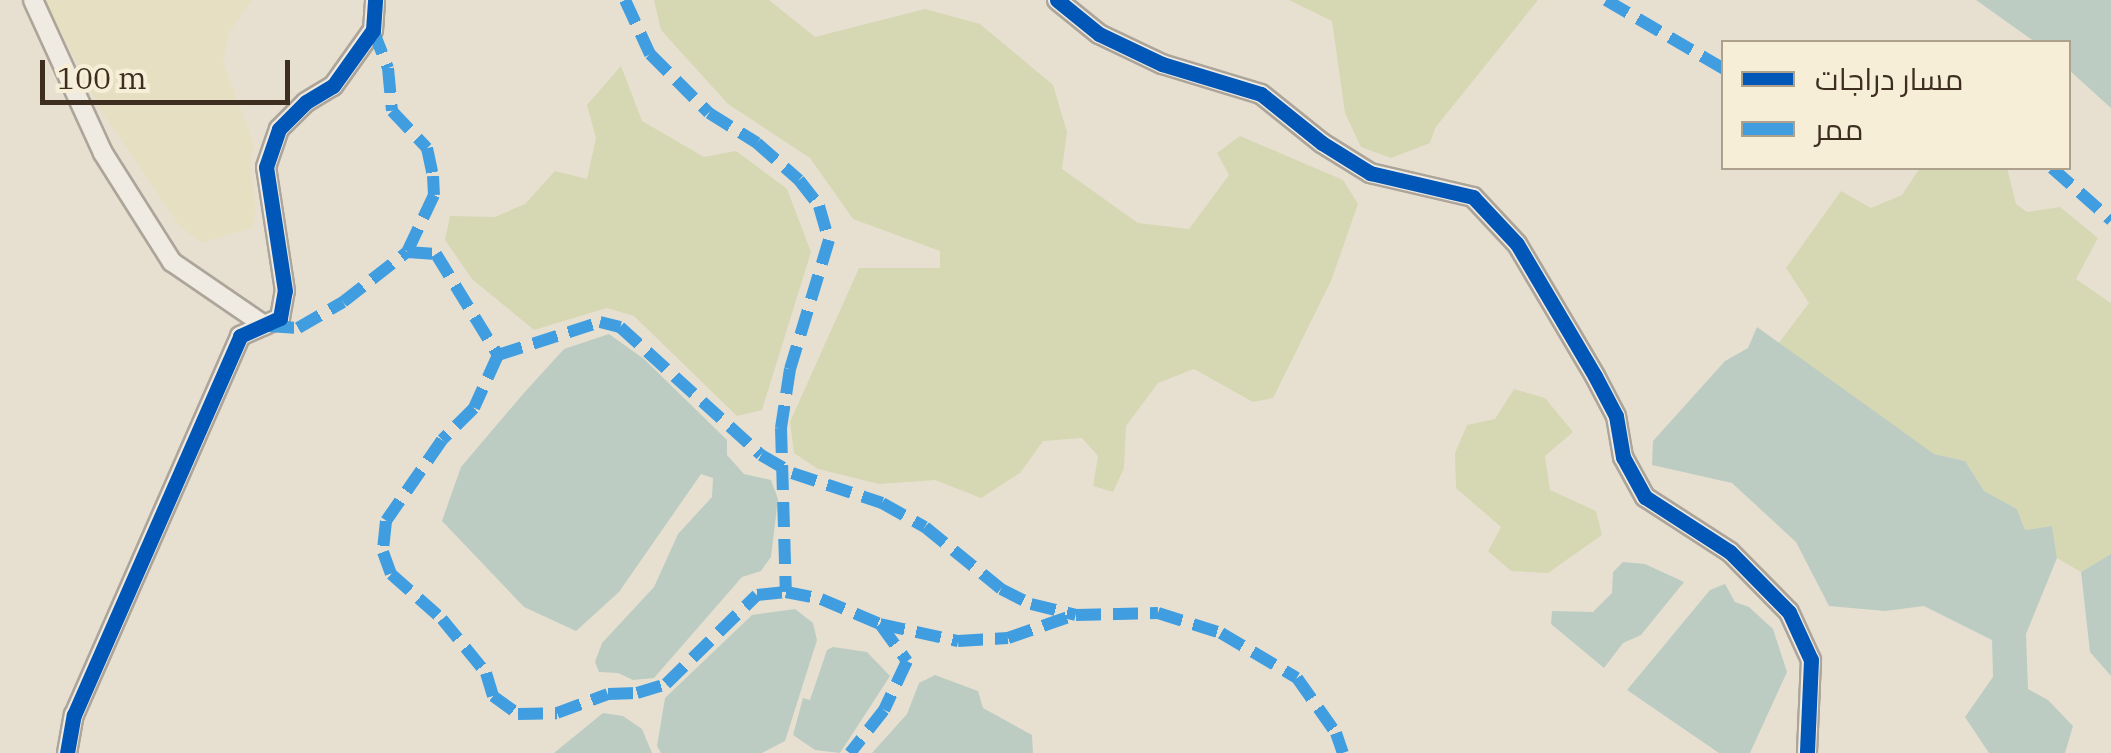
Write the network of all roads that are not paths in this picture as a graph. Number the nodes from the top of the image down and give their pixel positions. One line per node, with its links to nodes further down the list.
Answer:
1 (32, 0): 4 (street)
2 (375, 0): 4 (street)
3 (1057, 0): 6 (street)
4 (264, 325): 5 (street)
5 (67, 753)
6 (1806, 753)

